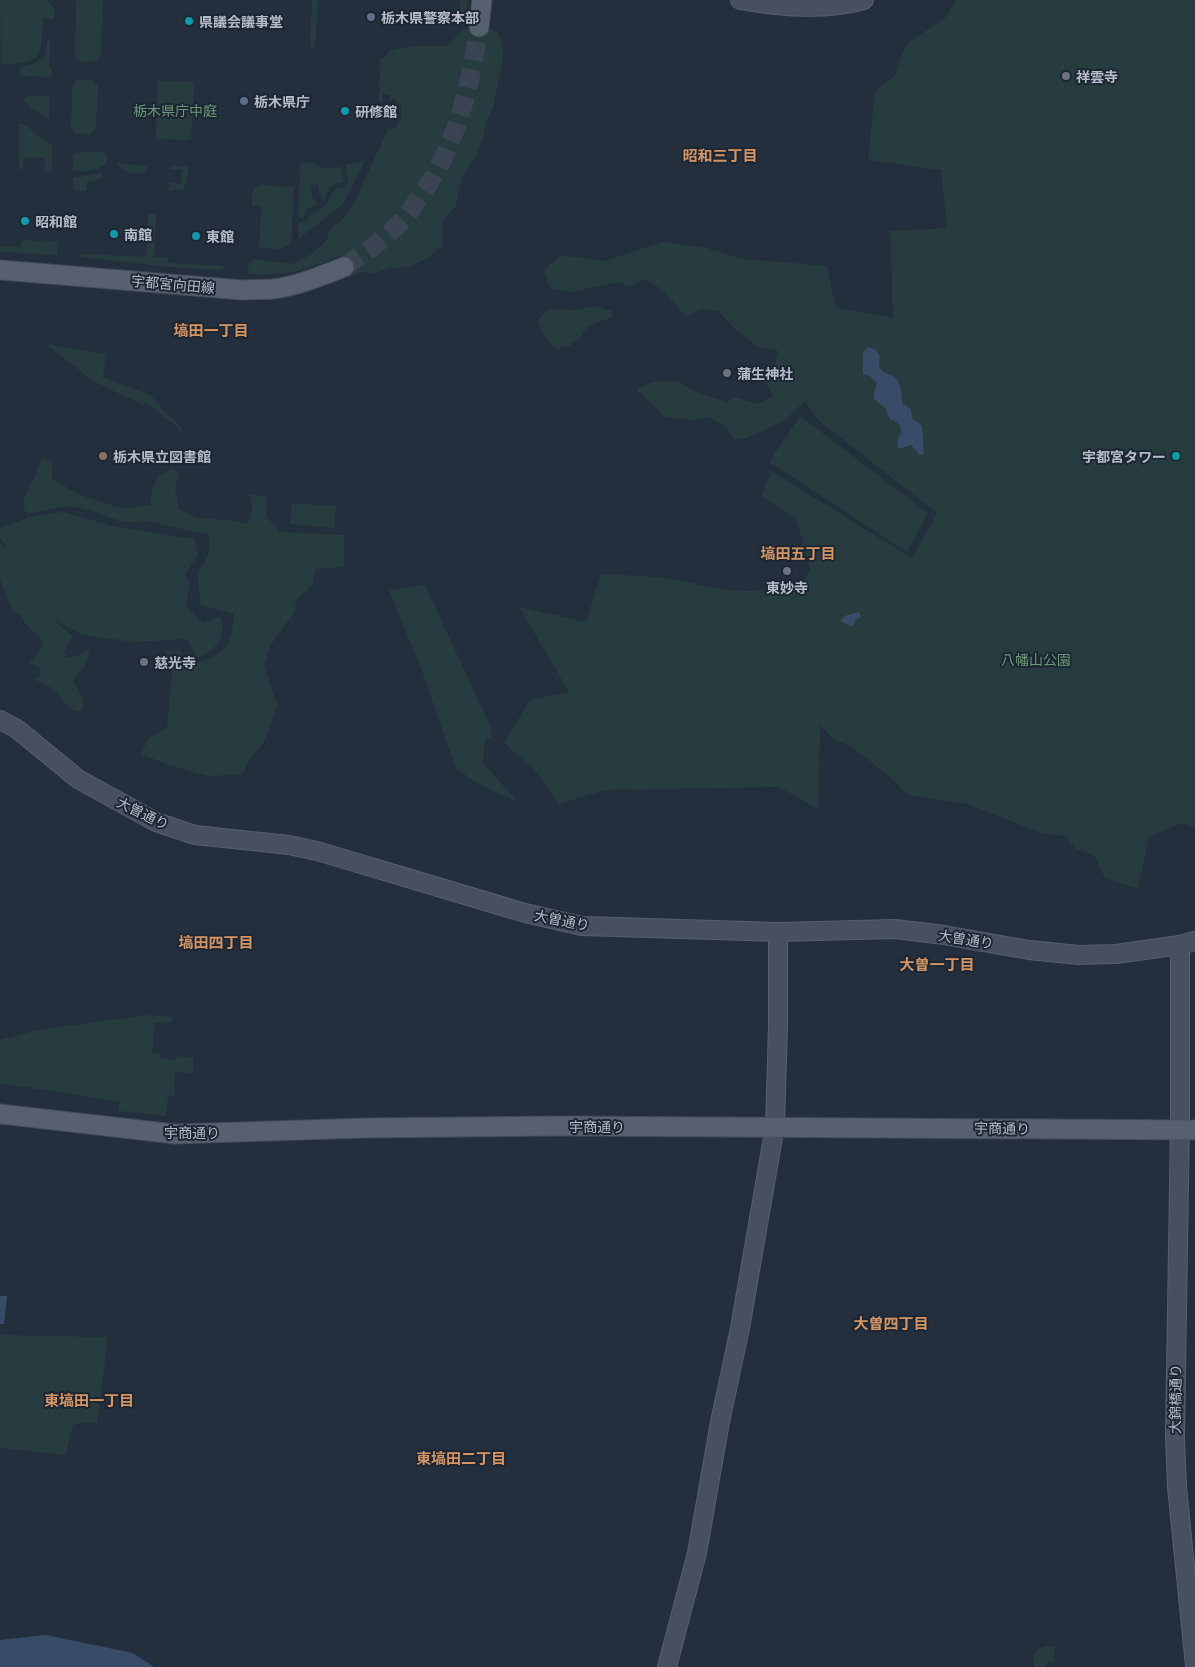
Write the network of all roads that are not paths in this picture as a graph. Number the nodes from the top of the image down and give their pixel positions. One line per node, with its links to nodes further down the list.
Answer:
1 (482, 0): 4 (main road)
2 (740, 0): 3 (street)
3 (864, 0)
4 (479, 27)
5 (344, 267): 6 (main road, 宇都宮向田線)
6 (0, 270)
7 (0, 720): 8 (street, 大曽通り)
8 (778, 932): 9 (street, 大曽通り); 11 (street)
9 (1188, 943): 12 (street, 大錦橋通り)
10 (0, 1114): 11 (main road, 宇商通り)
11 (775, 1126): 12 (main road, 宇商通り); 14 (street)
12 (1187, 1130): 13 (street, 大錦橋通り)
13 (1195, 1666)
14 (667, 1667)

